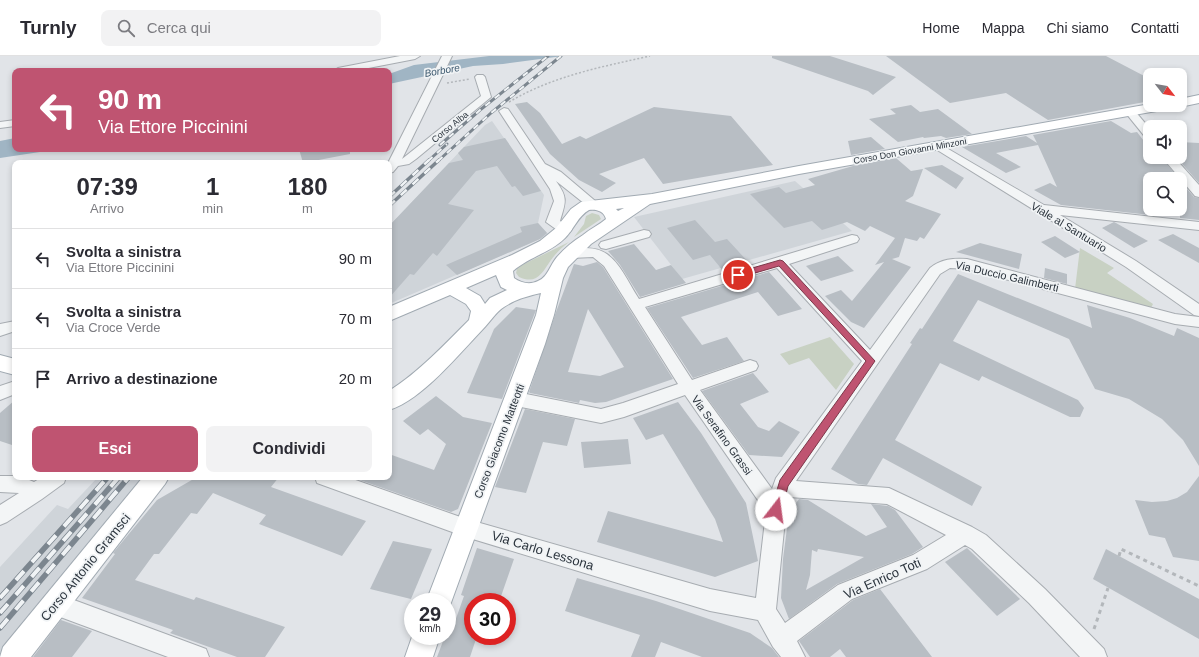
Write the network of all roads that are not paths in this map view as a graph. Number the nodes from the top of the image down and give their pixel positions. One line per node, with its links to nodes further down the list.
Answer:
1 (415, 56): 3 (street)
2 (447, 56): 16 (street, Corso Alba)
3 (353, 68)
4 (480, 77): 16 (street, Corso Alba)
5 (1199, 99): 6 (main road)
6 (1187, 102)
7 (506, 107): 14 (street)
8 (1143, 110): 9 (main road, Corso Don Giovanni Minzoni)
9 (1130, 112): 12 (street); 13 (main road, Corso Don Giovanni Minzoni)
10 (12, 123): 11 (street)
11 (0, 125)
12 (1143, 128)
13 (938, 146): 18 (main road, Corso Don Giovanni Minzoni); 20 (street, Viale al Santuario)
14 (538, 163): 19 (street); 21 (street)
15 (1174, 164): 17 (street)
16 (392, 166)
17 (1199, 192)
18 (652, 199): 19 (main road, Corso Don Giovanni Minzoni); 22 (main road, Corso Don Giovanni Minzoni)
19 (598, 205): 21 (main road, Corso Don Giovanni Minzoni); 22 (main road)
20 (1040, 209): 23 (street); 36 (street, Viale al Santuario)
21 (569, 222): 28 (main road, Corso Don Giovanni Minzoni)
22 (611, 223): 26 (main road, Corso Don Giovanni Minzoni)
23 (1199, 226)
24 (644, 234): 26 (street)
25 (852, 239): 29 (street)
26 (599, 240): 27 (main road, Corso Don Giovanni Minzoni)
27 (579, 253): 30 (main road, Corso Don Giovanni Minzoni); 35 (street, Via Serafino Grassi)
28 (514, 260): 31 (main road); 32 (main road)
29 (780, 262): 35 (street); 42 (street)
30 (554, 278): 33 (main road); 49 (main road, Corso Giacomo Matteotti)
31 (505, 280): 33 (main road); 34 (main road)
32 (450, 287): 37 (main road); 39 (main road)
33 (530, 289): 34 (main road)
34 (497, 303): 39 (main road)
35 (636, 305): 47 (street, Via Serafino Grassi)
36 (1199, 311)
37 (392, 313)
38 (1199, 322): 42 (street, Via Duccio Galimberti)
39 (476, 325): 50 (main road)
40 (12, 327): 41 (street)
41 (0, 330)
42 (871, 361): 55 (street, Via Duccio Galimberti)
43 (0, 363): 44 (main road)
44 (12, 366)
45 (750, 366): 47 (street)
46 (12, 388): 48 (street)
47 (689, 388): 49 (street); 57 (street, Via Serafino Grassi)
48 (0, 393)
49 (516, 399): 59 (main road, Corso Giacomo Matteotti)
50 (392, 400)
51 (53, 480): 56 (street)
52 (155, 480): 62 (main road, Corso Antonio Gramsci)
53 (332, 480): 59 (street, Via Carlo Lessona)
54 (0, 484): 56 (street)
55 (782, 488): 57 (street, Via Duccio Galimberti); 60 (street)
56 (35, 493): 58 (street)
57 (776, 510): 63 (street)
58 (0, 516)
59 (466, 528): 61 (main road, Corso Giacomo Matteotti); 63 (street, Via Carlo Lessona)
60 (965, 534): 64 (street, Via Enrico Toti); 66 (street)
61 (442, 593)
62 (55, 604): 67 (main road, Corso Antonio Gramsci); 68 (street)
63 (766, 611): 64 (street)
64 (781, 638): 70 (street)
65 (423, 645): 69 (main road)
66 (1092, 653)
67 (14, 657)
68 (198, 657)
69 (419, 657)
70 (794, 657)

